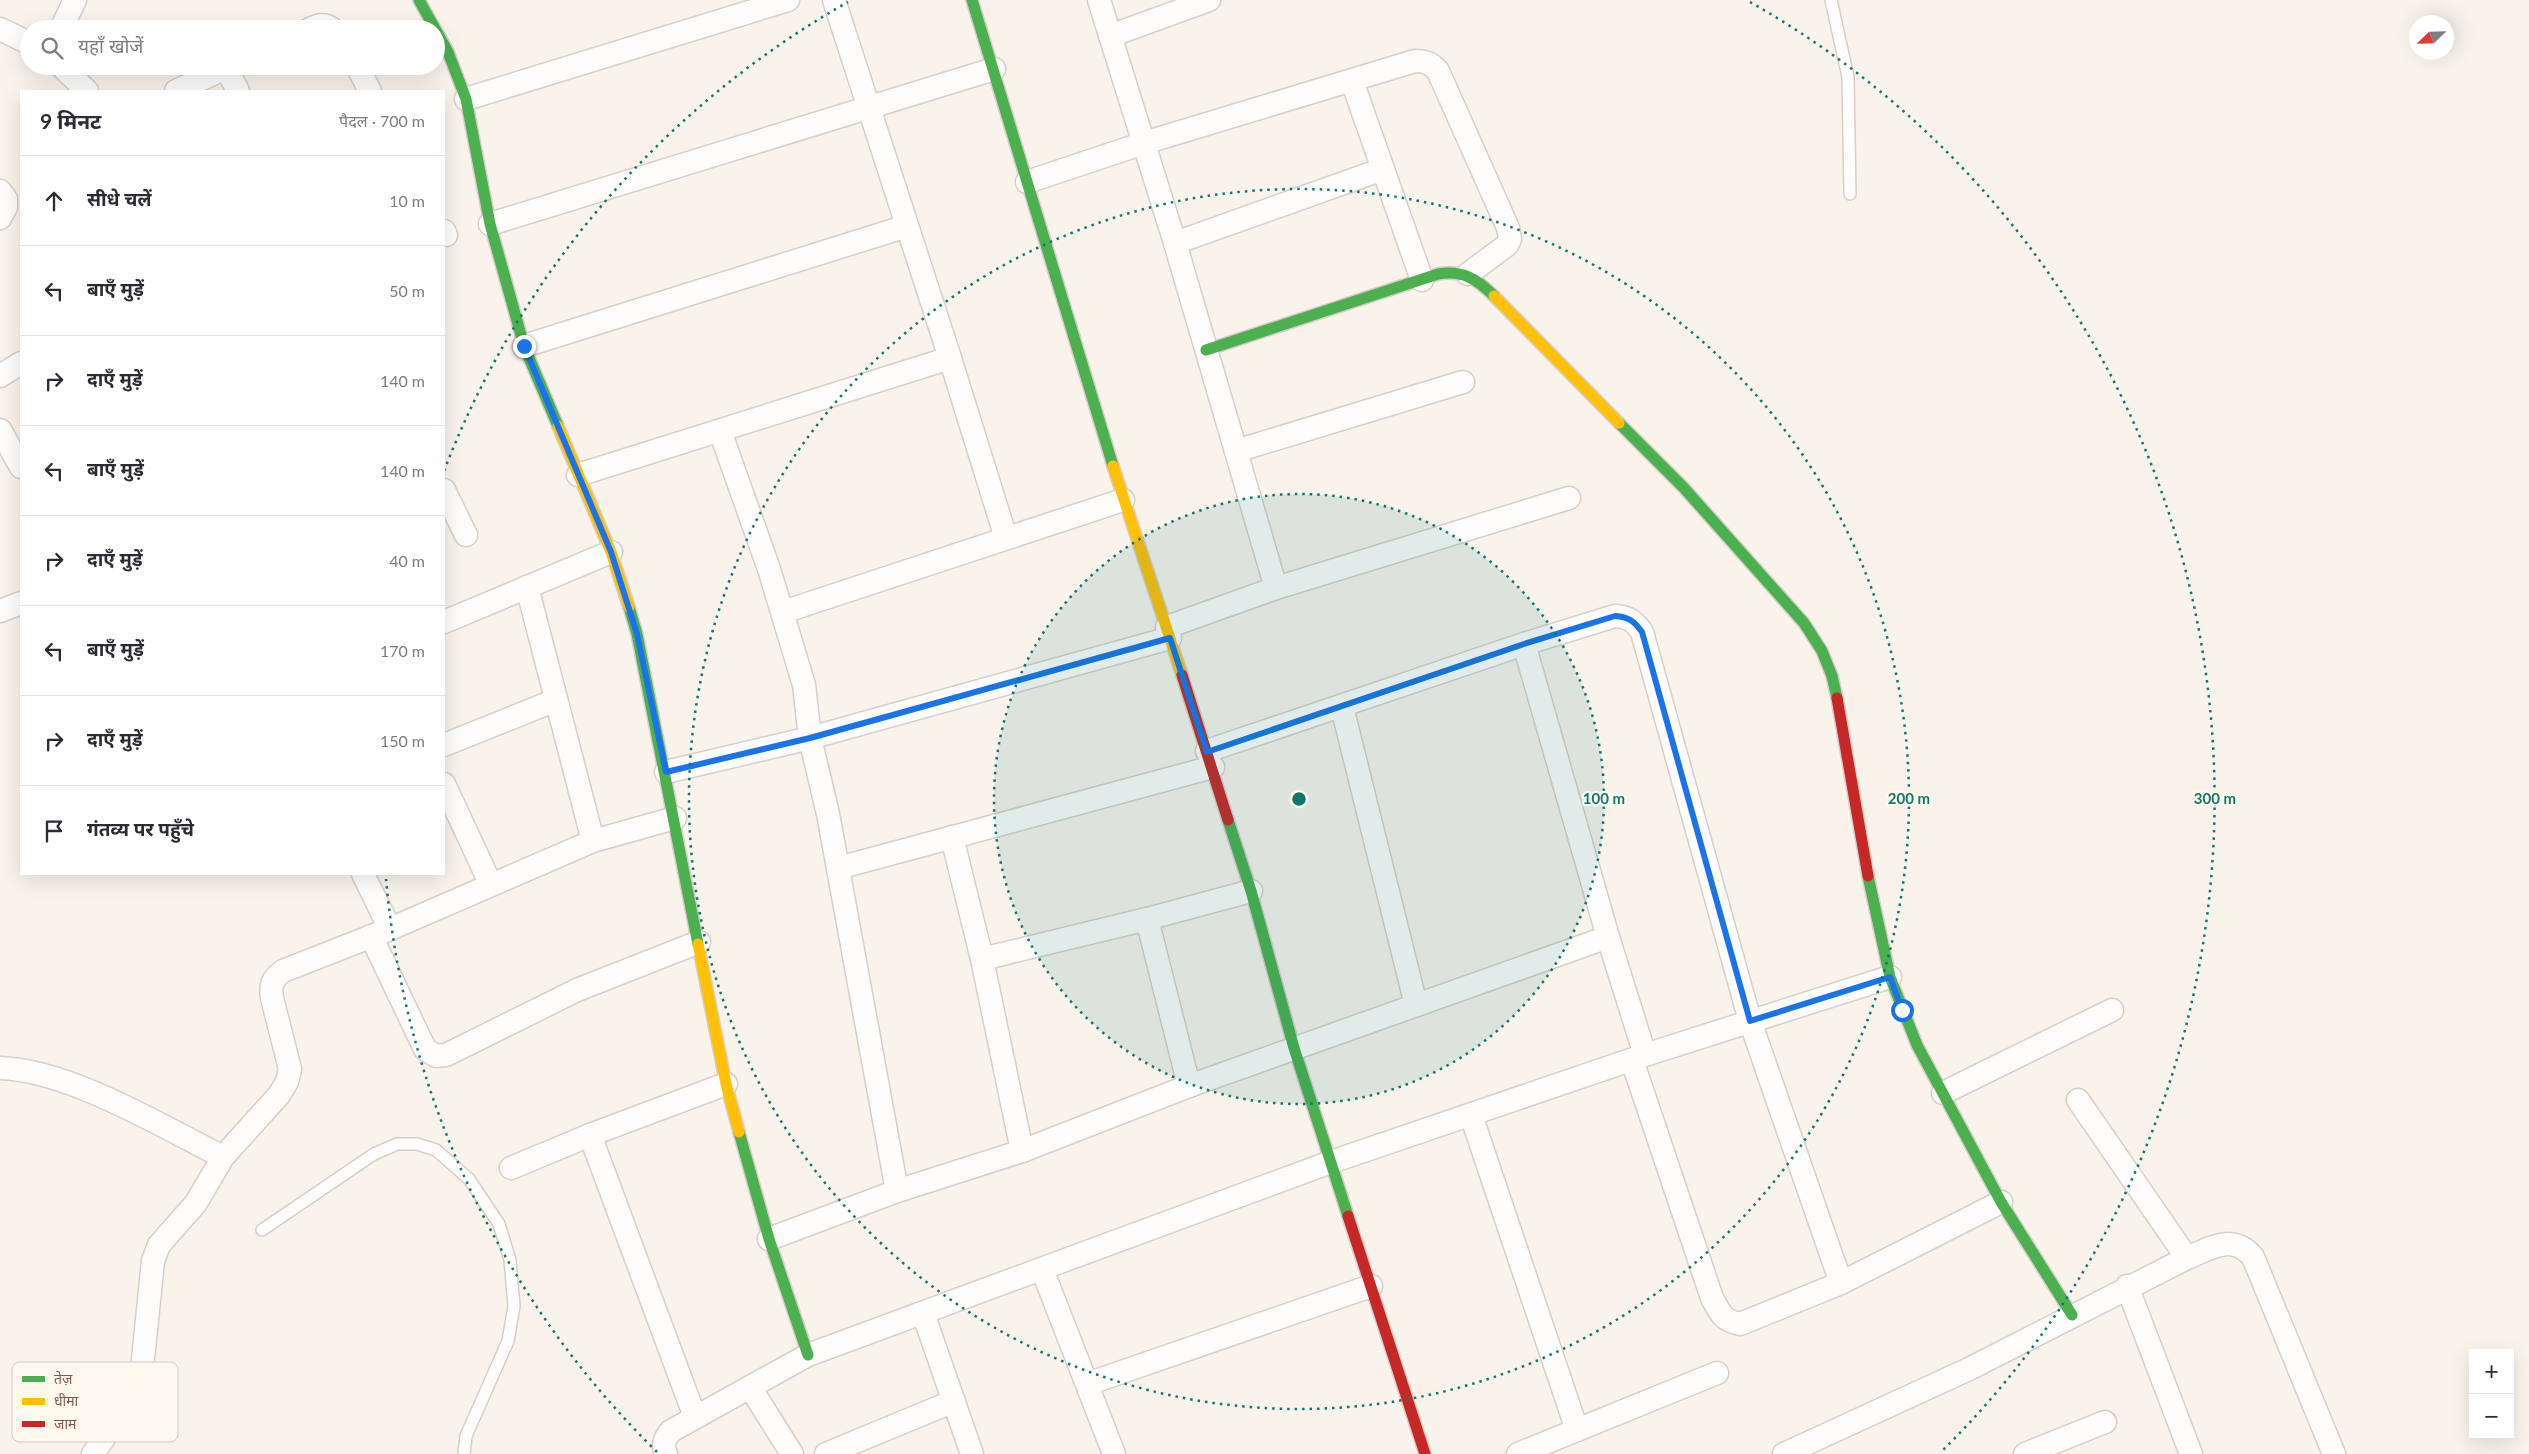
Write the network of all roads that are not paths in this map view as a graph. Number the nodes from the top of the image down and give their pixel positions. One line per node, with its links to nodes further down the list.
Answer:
1 (75, 0): 9 (street)
2 (419, 0): 10 (street)
3 (788, 0): 25 (street)
4 (834, 0): 26 (street)
5 (972, 0): 15 (street)
6 (1099, 0): 12 (street)
7 (1831, 0): 31 (lane)
8 (1204, 1): 12 (street)
9 (65, 20)
10 (430, 20)
11 (0, 29): 13 (street)
12 (1110, 36): 27 (street)
13 (20, 39)
14 (445, 47): 25 (street)
15 (994, 69): 26 (street); 29 (street)
16 (70, 75): 21 (street)
17 (211, 75): 22 (street)
18 (231, 75): 23 (street)
19 (361, 75): 24 (street)
20 (1352, 81): 27 (street); 28 (street); 36 (street)
21 (86, 90)
22 (178, 90)
23 (238, 90)
24 (369, 90)
25 (466, 100): 33 (street)
26 (868, 106): 33 (street); 34 (street)
27 (1144, 143): 29 (street); 35 (street)
28 (1383, 168): 35 (street); 37 (street)
29 (1027, 182): 51 (street)
30 (0, 191): 32 (street)
31 (1850, 194)
32 (0, 218)
33 (490, 224): 38 (street)
34 (907, 226): 38 (street); 40 (street)
35 (1175, 243): 39 (street)
36 (1468, 274): 37 (street); 82 (street)
37 (1422, 280): 39 (street)
38 (524, 346): 48 (street)
39 (1206, 350): 46 (street)
40 (950, 358): 45 (street); 53 (street)
41 (20, 364): 42 (street)
42 (0, 376)
43 (1463, 382): 46 (street)
44 (0, 430): 47 (street)
45 (720, 431): 48 (street); 59 (street)
46 (1236, 451): 56 (street)
47 (20, 465)
48 (578, 475): 54 (street)
49 (445, 492): 52 (street)
50 (1569, 498): 56 (street)
51 (1122, 500): 53 (street); 61 (street)
52 (466, 535)
53 (1006, 538): 59 (street)
54 (611, 552): 55 (street); 68 (street)
55 (527, 587): 60 (street); 63 (street)
56 (1276, 588): 61 (street)
57 (20, 603): 58 (street)
58 (0, 611)
59 (783, 612): 65 (street)
60 (445, 622)
61 (1168, 633): 65 (street); 67 (street)
62 (1524, 644): 64 (street); 79 (street); 85 (street)
63 (556, 700): 66 (street); 72 (street)
64 (1342, 707): 67 (street); 83 (street)
65 (810, 738): 68 (street); 73 (street)
66 (445, 745)
67 (1210, 759): 71 (street); 76 (street)
68 (666, 772): 70 (street)
69 (445, 786): 75 (street)
70 (675, 818): 72 (street); 80 (street)
71 (952, 838): 73 (street); 81 (street)
72 (593, 841): 75 (street)
73 (838, 868): 99 (street)
74 (364, 875): 78 (street)
75 (491, 885): 78 (street)
76 (1251, 891): 77 (street); 86 (street)
77 (1147, 920): 81 (street); 90 (street)
78 (380, 932): 80 (street); 96 (street)
79 (1608, 937): 83 (street); 87 (street)
80 (699, 942): 89 (street)
81 (982, 959): 95 (street)
82 (1890, 977): 85 (street); 91 (street)
83 (1416, 1005): 86 (street)
84 (2112, 1010): 91 (street)
85 (1750, 1021): 87 (street); 105 (street)
86 (1294, 1048): 90 (street); 97 (street)
87 (1639, 1058): 93 (street); 105 (street)
88 (0, 1068): 96 (street)
89 (726, 1084): 94 (street); 102 (street)
90 (1189, 1086): 95 (street)
91 (1943, 1093): 100 (street)
92 (2078, 1100): 103 (street)
93 (1471, 1115): 97 (street); 118 (street)
94 (590, 1135): 98 (street); 116 (street)
95 (1022, 1151): 99 (street)
96 (223, 1157): 111 (street)
97 (1331, 1162): 104 (street); 106 (street)
98 (512, 1168)
99 (897, 1191): 102 (street)
100 (2001, 1202): 105 (street); 109 (street)
101 (262, 1230): 122 (lane)
102 (769, 1240): 110 (street)
103 (2187, 1258): 107 (street); 132 (street)
104 (1042, 1269): 108 (street); 113 (street)
105 (1841, 1283)
106 (1371, 1286): 113 (street); 120 (street)
107 (2128, 1286): 109 (street); 131 (street)
108 (923, 1314): 110 (street); 115 (street)
109 (2072, 1315): 129 (street)
110 (808, 1355): 114 (street)
111 (143, 1362)
112 (1717, 1373): 118 (street)
113 (1087, 1384): 127 (street)
114 (750, 1387): 116 (street); 124 (street)
115 (954, 1401): 125 (street); 126 (street)
116 (695, 1417): 123 (street)
117 (2105, 1422): 130 (street)
118 (1577, 1430): 128 (street)
119 (101, 1442): 121 (street)
120 (1422, 1453)
121 (93, 1454)
122 (464, 1454)
123 (666, 1454)
124 (792, 1454)
125 (826, 1454)
126 (972, 1454)
127 (1114, 1454)
128 (1518, 1454)
129 (1784, 1454)
130 (2024, 1454)
131 (2191, 1454)
132 (2334, 1454)

